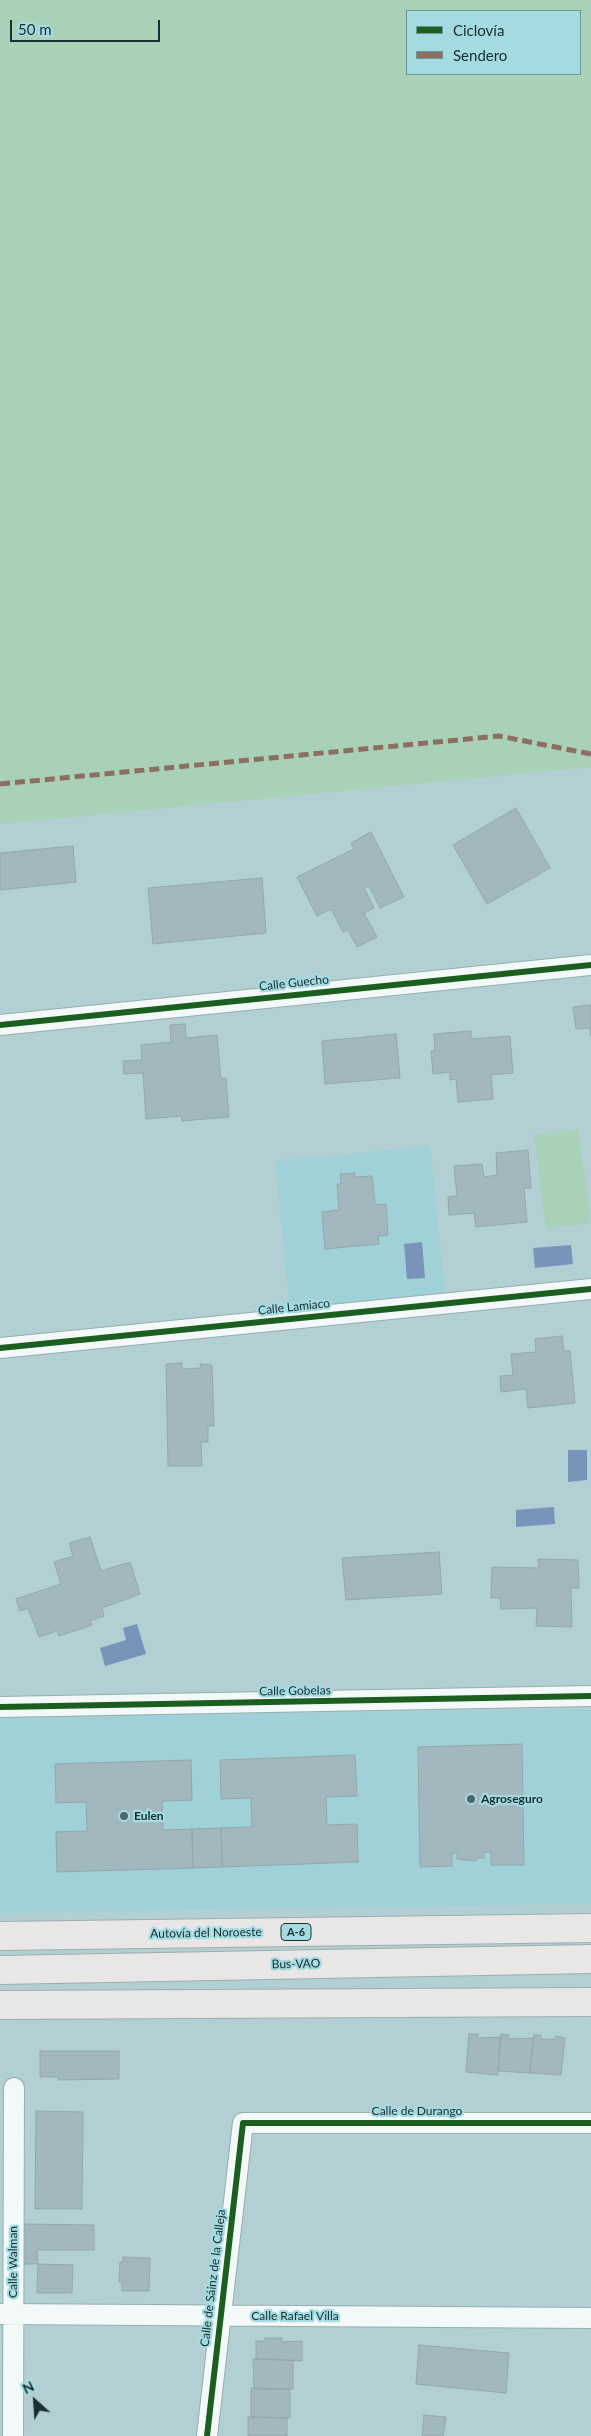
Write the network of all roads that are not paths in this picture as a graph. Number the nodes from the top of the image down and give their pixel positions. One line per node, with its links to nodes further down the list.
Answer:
1 (591, 965): 2 (street, Calle Guecho)
2 (0, 1024)
3 (591, 1289): 4 (street, Calle Lamiaco)
4 (0, 1348)
5 (591, 1696): 6 (street, Calle Gobelas)
6 (0, 1707)
7 (591, 1928): 8 (highway, Autovía del Noroeste / A-6)
8 (0, 1936)
9 (591, 1959): 10 (highway, Bus-VAO)
10 (0, 1970)
11 (591, 2002): 12 (highway)
12 (0, 2005)
13 (14, 2088): 16 (street, Calle Walman)
14 (243, 2123): 15 (street, Calle de Durango); 17 (street, Calle de Sáinz de la Calleja)
15 (591, 2123)
16 (7, 2314): 17 (street, Calle Rafael Villa); 19 (street, Calle Walman)
17 (220, 2316): 18 (street, Calle Rafael Villa); 20 (street, Calle de Sáinz de la Calleja)
18 (591, 2318)
19 (13, 2436)
20 (207, 2436)

